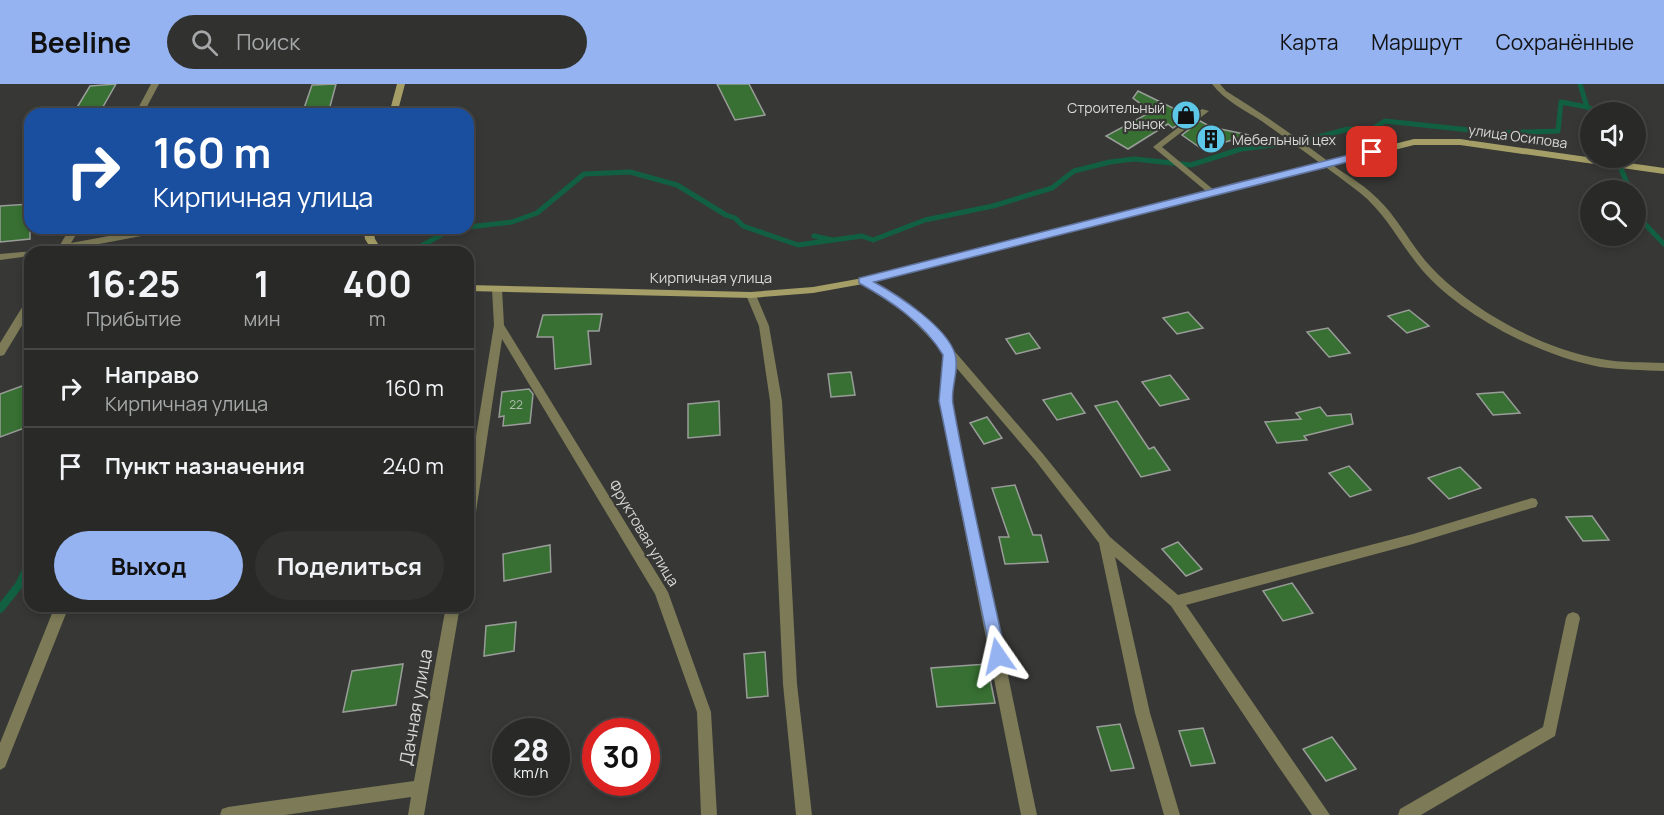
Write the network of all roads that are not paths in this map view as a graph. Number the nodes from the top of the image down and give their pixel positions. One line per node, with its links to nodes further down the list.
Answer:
1 (156, 84): 4 (street)
2 (401, 84): 5 (main road)
3 (1216, 84): 8 (street)
4 (142, 108)
5 (395, 108)
6 (1205, 111): 10 (street)
7 (1439, 141): 8 (main road, Кирпичная улица); 9 (main road, улица Осипова)
8 (1327, 165): 10 (main road, Кирпичная улица); 23 (street)
9 (1664, 171)
10 (1212, 193): 15 (main road, Кирпичная улица)
11 (139, 234): 12 (street)
12 (82, 246)
13 (24, 254): 14 (street)
14 (0, 257)
15 (863, 281): 18 (main road, Кирпичная улица); 22 (street)
16 (474, 288): 17 (main road, Кирпичная улица)
17 (497, 289): 18 (main road, Кирпичная улица); 20 (street)
18 (751, 295): 36 (street)
19 (24, 313): 21 (street)
20 (499, 325): 24 (street); 35 (street, Фруктовая улица)
21 (0, 352)
22 (949, 355): 26 (street); 37 (street)
23 (1664, 366)
24 (474, 486)
25 (1532, 503): 27 (street)
26 (1105, 541): 27 (street); 38 (street)
27 (1176, 602): 39 (street)
28 (60, 612): 31 (street)
29 (452, 612): 32 (street, Дачная улица)
30 (1573, 618): 40 (street)
31 (0, 762)
32 (421, 788): 33 (street); 34 (street, Дачная улица)
33 (228, 815)
34 (416, 815)
35 (709, 815)
36 (804, 815)
37 (1029, 815)
38 (1172, 815)
39 (1322, 815)
40 (1406, 815)

